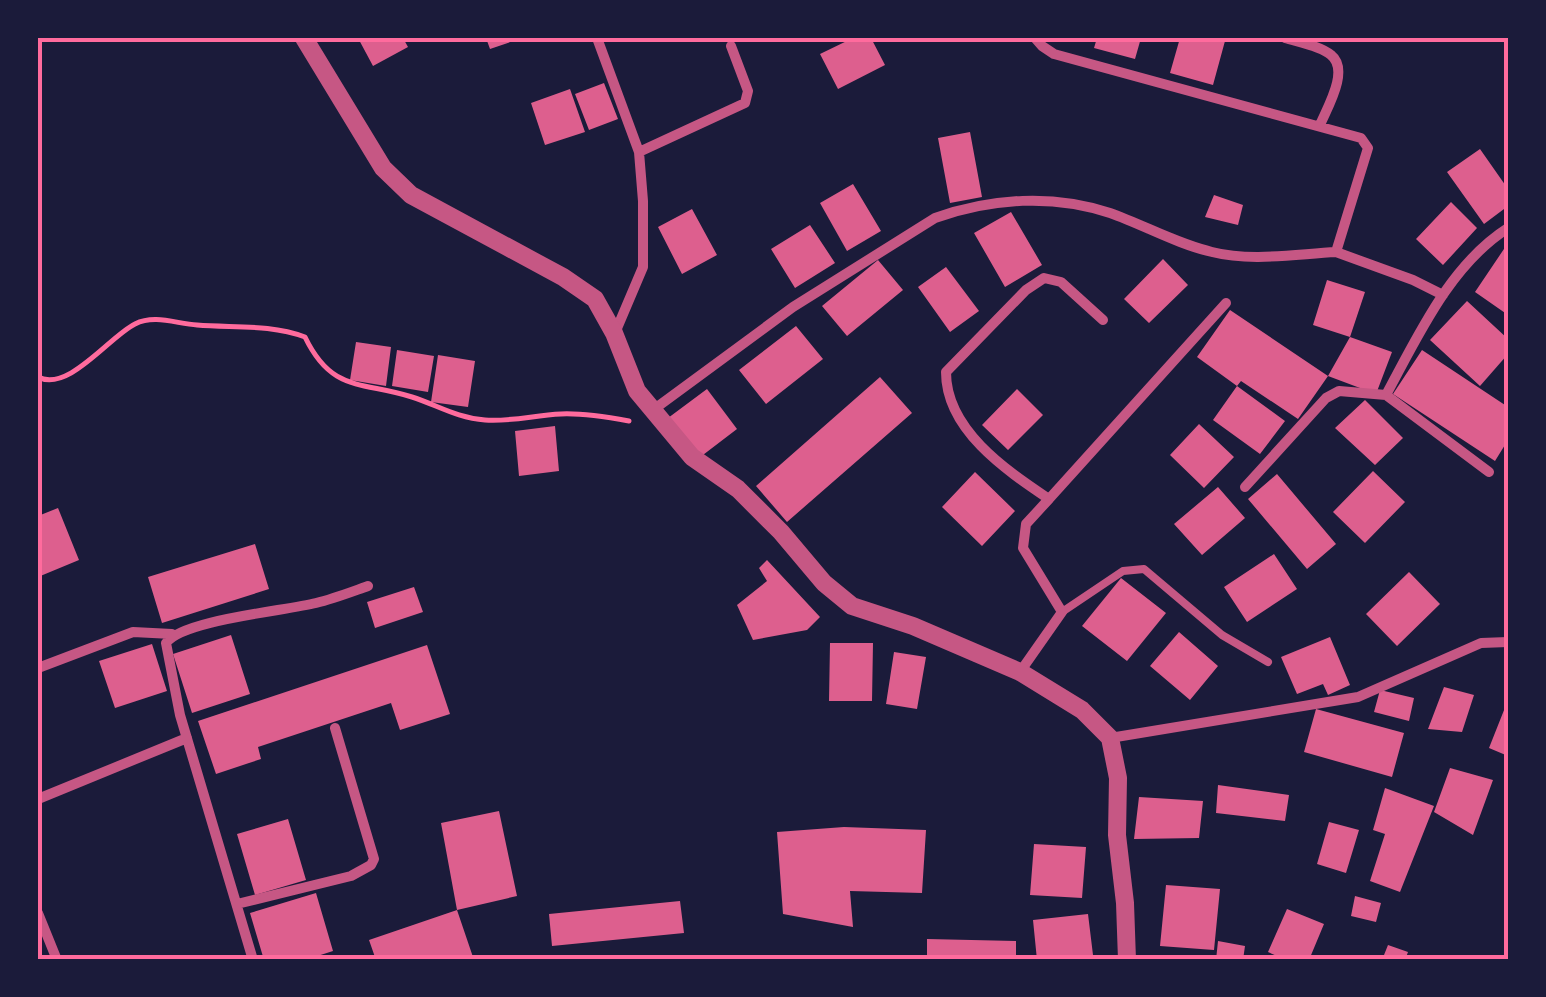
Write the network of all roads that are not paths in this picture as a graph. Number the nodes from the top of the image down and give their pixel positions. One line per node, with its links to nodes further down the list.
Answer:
1 (304, 38): 13 (street)
2 (597, 38): 7 (street)
3 (1035, 38): 6 (street)
4 (1285, 38): 6 (street)
5 (732, 46): 7 (street)
6 (1320, 125): 9 (street)
7 (639, 152): 13 (street)
8 (1508, 228): 10 (street)
9 (1336, 252): 10 (street); 15 (street)
10 (1443, 295): 14 (street)
11 (1226, 303): 18 (street)
12 (1103, 320): 18 (street)
13 (614, 333): 15 (street)
14 (1386, 395): 16 (street); 17 (street)
15 (653, 410): 25 (street)
16 (1489, 472)
17 (1245, 487)
18 (1050, 498): 20 (street)
19 (368, 586): 21 (street)
20 (1062, 612): 23 (lane); 25 (street)
21 (172, 634): 24 (street); 27 (street)
22 (1508, 642): 28 (street)
23 (1268, 662)
24 (38, 668)
25 (1020, 672): 28 (street)
26 (335, 728): 30 (street)
27 (187, 738): 29 (street); 30 (street)
28 (1110, 738): 34 (street)
29 (38, 799)
30 (237, 904): 33 (street)
31 (38, 913): 32 (street)
32 (56, 960)
33 (253, 960)
34 (1127, 960)

